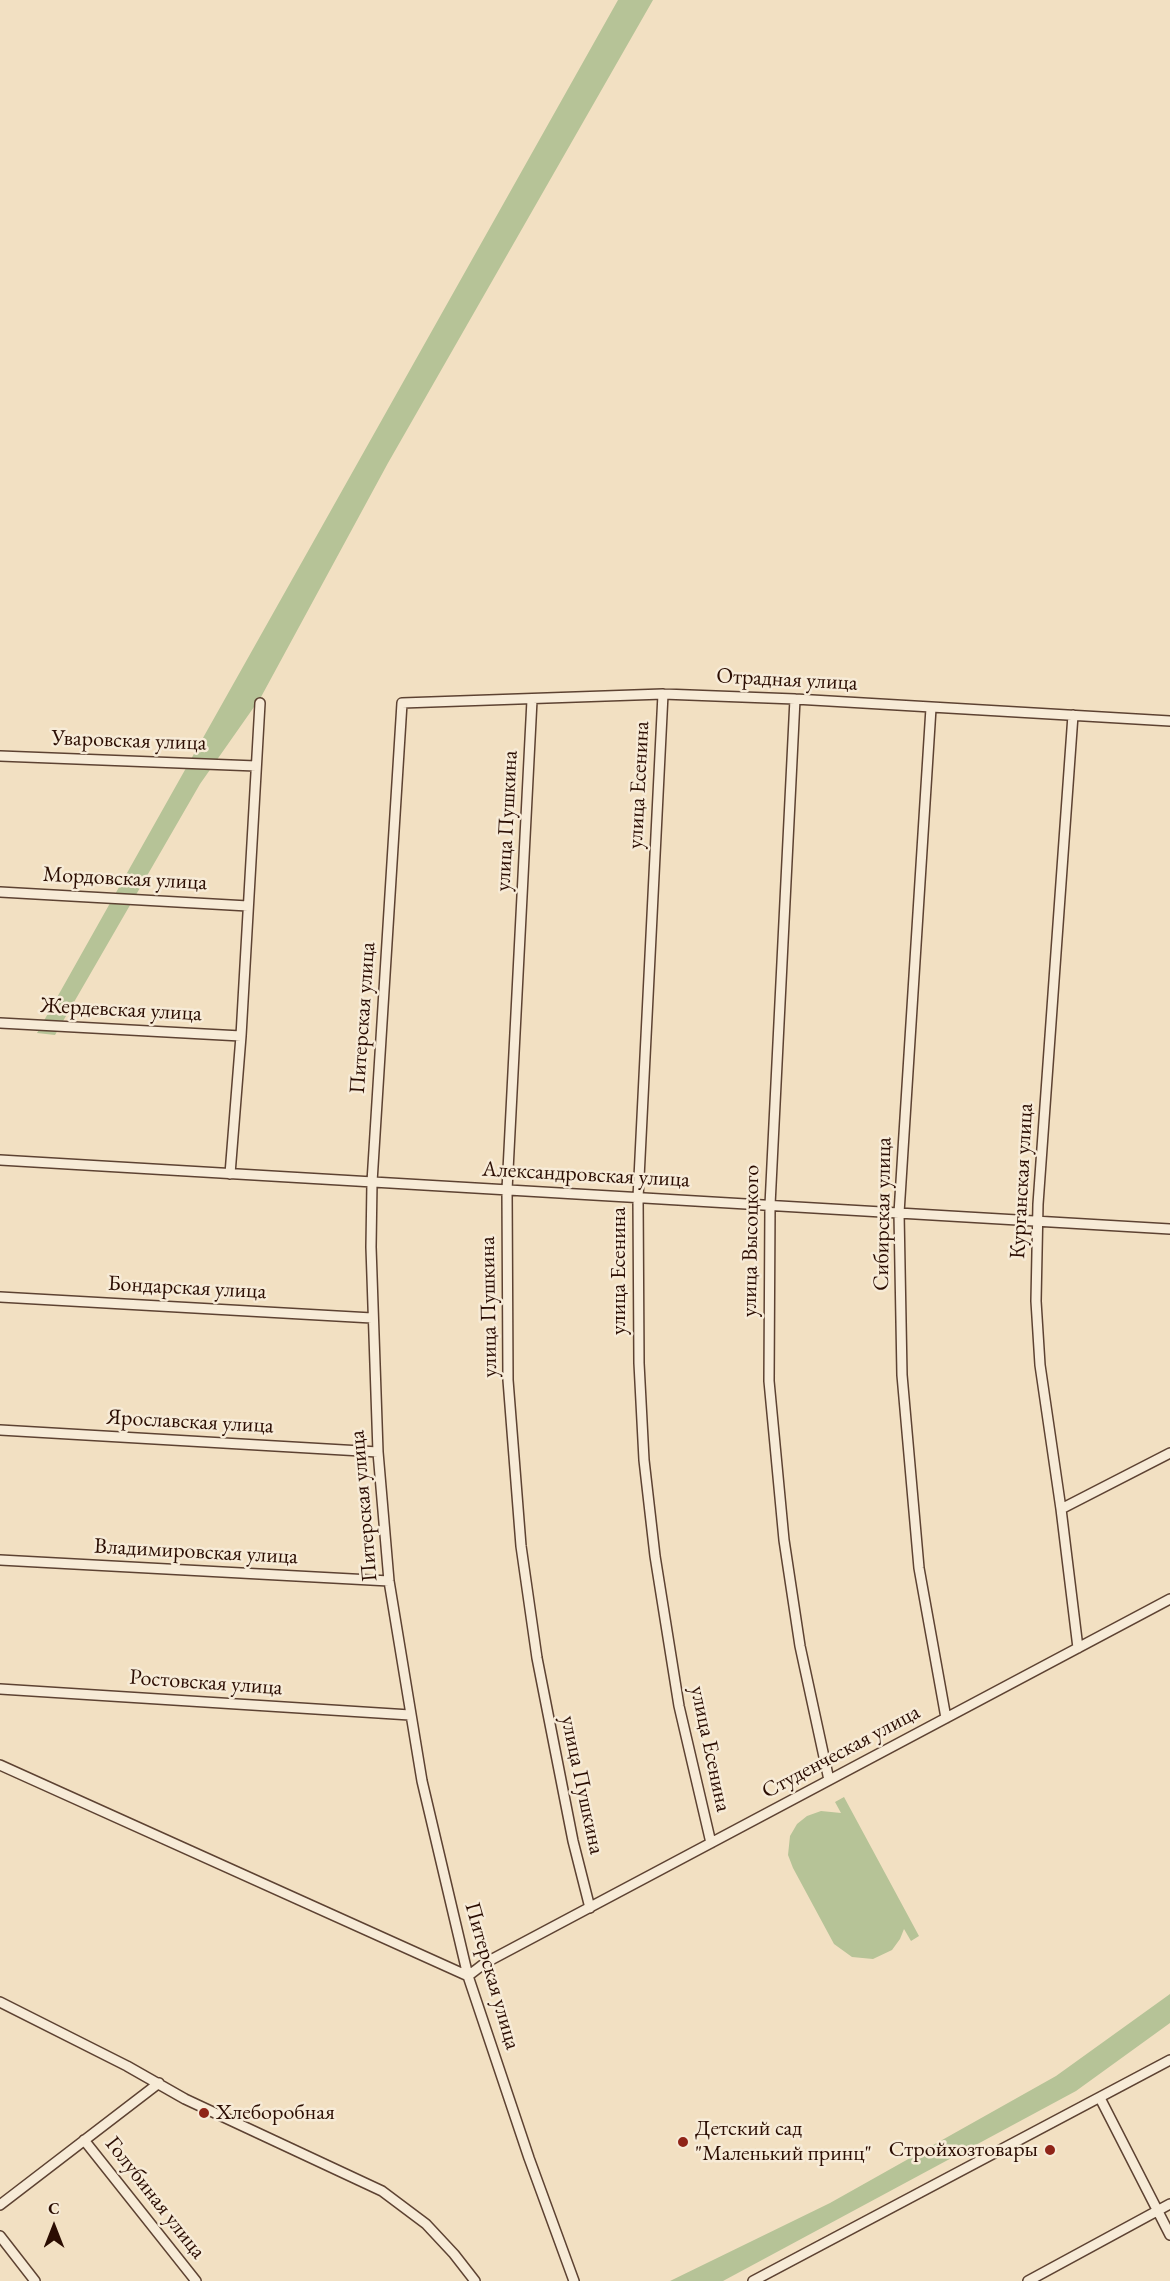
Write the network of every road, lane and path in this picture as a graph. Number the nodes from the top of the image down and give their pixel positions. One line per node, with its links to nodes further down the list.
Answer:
1 (663, 694): 2 (street, Отрадная улица); 3 (street, Отрадная улица); 19 (street, улица Есенина)
2 (795, 699): 6 (street, Отрадная улица); 20 (street, улица Высоцкого)
3 (532, 700): 5 (street, Отрадная улица); 18 (street, улица Пушкина)
4 (260, 702): 10 (street)
5 (402, 703): 17 (street, Питерская улица)
6 (931, 708): 7 (street, Отрадная улица); 21 (street, Сибирская улица)
7 (1073, 715): 8 (street, Отрадная улица); 22 (street, Курганская улица)
8 (1170, 721)
9 (0, 756): 10 (street, Уваровская улица)
10 (256, 766): 12 (street)
11 (0, 892): 12 (street, Мордовская улица)
12 (248, 906): 14 (street)
13 (0, 1023): 14 (street, Жердевская улица)
14 (241, 1036): 16 (street)
15 (0, 1160): 16 (street, Александровская улица)
16 (230, 1174): 17 (street, Александровская улица)
17 (372, 1182): 18 (street, Александровская улица); 25 (street, Питерская улица)
18 (507, 1190): 19 (street, Александровская улица); 40 (street, улица Пушкина)
19 (638, 1198): 20 (street, Александровская улица); 39 (street, улица Есенина)
20 (770, 1205): 21 (street, Александровская улица); 38 (street, улица Высоцкого)
21 (899, 1213): 22 (street, Александровская улица); 36 (street, Сибирская улица)
22 (1037, 1221): 23 (street, Александровская улица); 29 (street, Курганская улица)
23 (1170, 1229)
24 (0, 1297): 25 (street, Бондарская улица)
25 (372, 1318): 27 (street, Питерская улица)
26 (0, 1430): 27 (street, Ярославская улица)
27 (378, 1452): 31 (street, Питерская улица)
28 (1170, 1453): 29 (street)
29 (1061, 1509): 33 (street, Курганская улица)
30 (0, 1560): 31 (street, Владимировская улица)
31 (389, 1581): 35 (street, Питерская улица)
32 (1170, 1599): 33 (street, Студенческая улица)
33 (1078, 1648): 36 (street, Студенческая улица)
34 (0, 1689): 35 (street, Ростовская улица)
35 (410, 1715): 41 (street, Питерская улица)
36 (946, 1718): 38 (street, Студенческая улица)
37 (0, 1765): 41 (street)
38 (829, 1780): 39 (street, Студенческая улица)
39 (711, 1843): 40 (street, Студенческая улица)
40 (590, 1908): 41 (street, Студенческая улица)
41 (468, 1976): 55 (street, Питерская улица)
42 (0, 2002): 44 (street)
43 (1170, 2060): 45 (street)
44 (159, 2083): 46 (street); 54 (street)
45 (1100, 2098): 49 (street); 56 (street)
46 (84, 2140): 48 (street); 53 (street, Голубиная улица)
47 (1170, 2204): 49 (street)
48 (0, 2205)
49 (1157, 2211): 50 (street); 57 (street)
50 (1170, 2235)
51 (0, 2236): 52 (street)
52 (34, 2281)
53 (196, 2281)
54 (475, 2281)
55 (574, 2281)
56 (753, 2281)
57 (1028, 2281)

